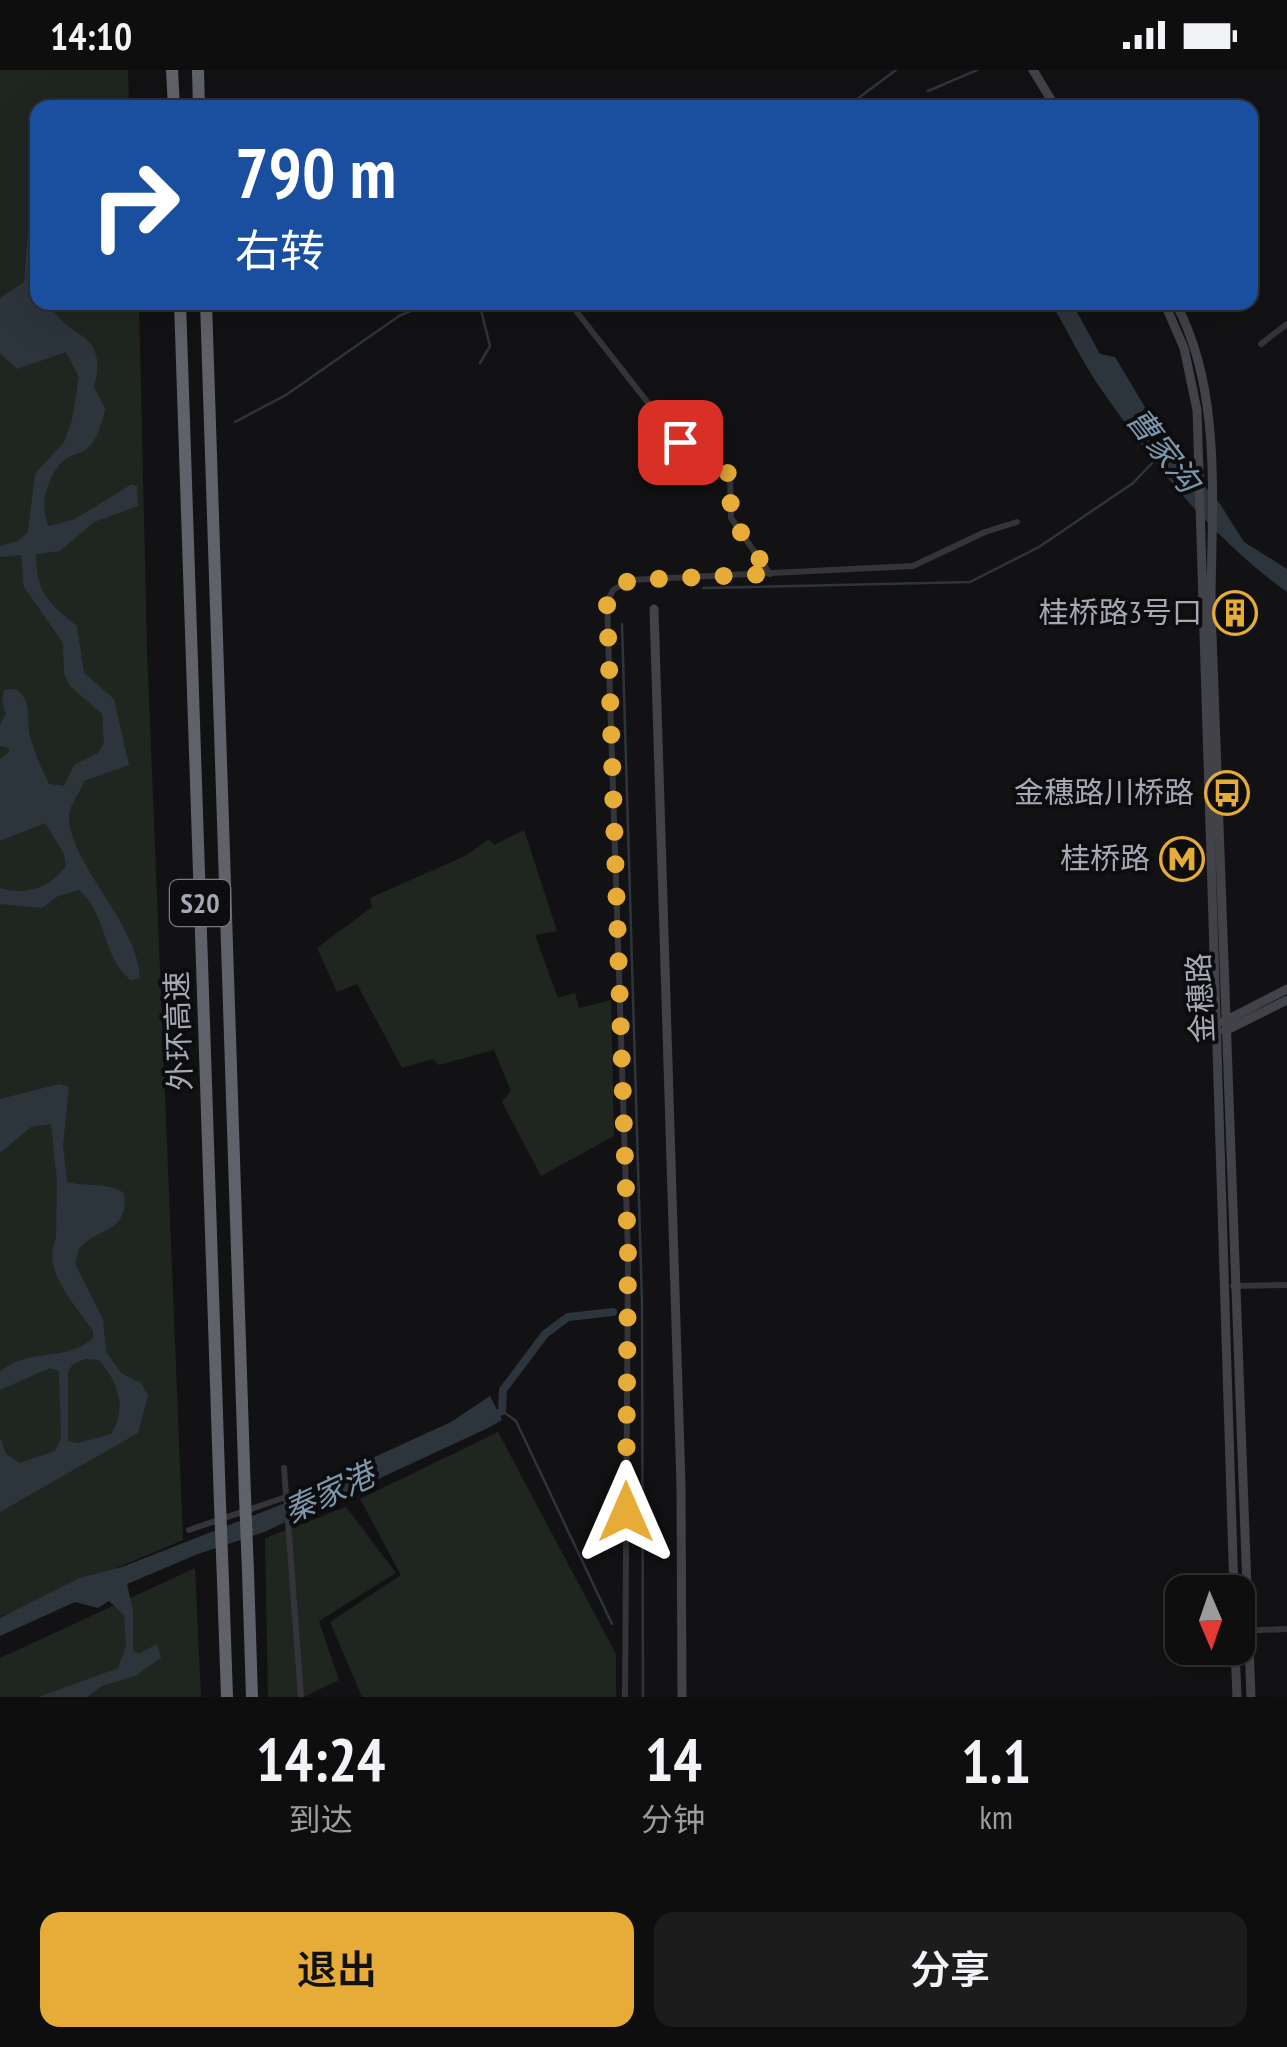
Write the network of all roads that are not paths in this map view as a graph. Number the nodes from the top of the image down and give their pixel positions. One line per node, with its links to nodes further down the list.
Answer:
1 (172, 70): 4 (highway)
2 (198, 70): 5 (highway)
3 (1032, 73): 6 (street)
4 (174, 100)
5 (199, 100)
6 (1049, 100)
7 (180, 310): 33 (highway, 外环高速 / S20, bridge)
8 (206, 310): 34 (highway, 外环高速 / S20, bridge)
9 (574, 310): 16 (street)
10 (1168, 310): 15 (street, 金穗路)
11 (1177, 310): 15 (street, 金穗路)
12 (1287, 324): 13 (street)
13 (1261, 344)
14 (1017, 522): 16 (street)
15 (1206, 565): 20 (street, 金穗路)
16 (770, 574): 36 (street)
17 (654, 609): 37 (street)
18 (1287, 989): 20 (street)
19 (1287, 1000): 20 (street)
20 (1222, 1027): 22 (street, 金穗路); 23 (street, 金穗路)
21 (1287, 1285): 22 (street)
22 (1237, 1286): 23 (street); 28 (street, 金穗路)
23 (1224, 1287): 27 (street, 金穗路)
24 (284, 1468): 25 (street)
25 (287, 1498): 26 (street); 35 (street)
26 (189, 1530)
27 (1233, 1575)
28 (1242, 1575)
29 (1287, 1629): 30 (street)
30 (1255, 1630)
31 (1236, 1665): 38 (street)
32 (1247, 1665): 39 (street, 金穗路)
33 (227, 1697)
34 (252, 1697)
35 (300, 1697)
36 (625, 1697)
37 (682, 1697)
38 (1237, 1697)
39 (1251, 1697)

